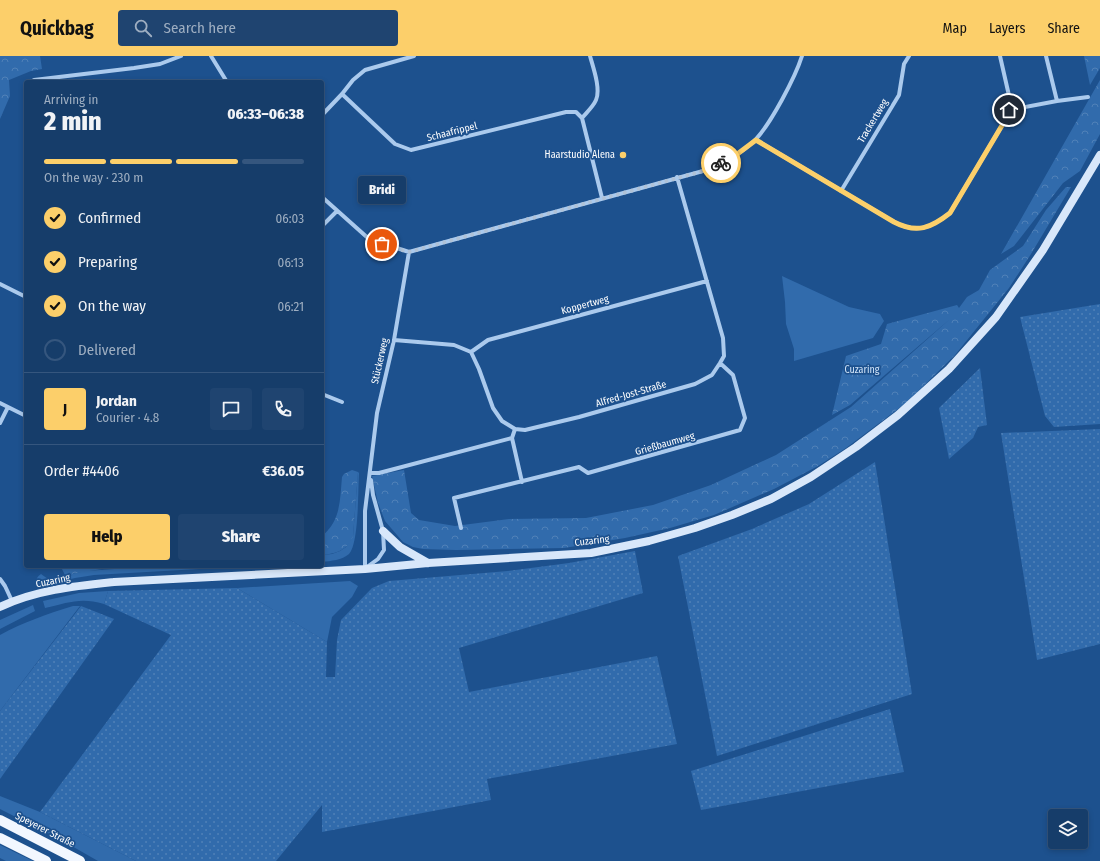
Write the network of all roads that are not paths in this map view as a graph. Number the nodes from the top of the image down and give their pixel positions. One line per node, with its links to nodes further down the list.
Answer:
1 (181, 56): 9 (street)
2 (211, 56): 10 (street)
3 (414, 56): 11 (street)
4 (590, 56): 16 (street)
5 (802, 56): 17 (street)
6 (909, 56): 20 (street, Trackertweg)
7 (1000, 56): 14 (street)
8 (1046, 56): 13 (street)
9 (34, 80)
10 (226, 80)
11 (342, 94): 15 (street); 16 (street, Schaafrippel)
12 (1088, 96): 13 (street)
13 (1057, 101): 14 (street)
14 (1009, 110): 20 (street)
15 (324, 113)
16 (582, 118): 21 (street)
17 (756, 140): 19 (street); 20 (street)
18 (1099, 160): 44 (main road, Cuzaring)
19 (677, 177): 21 (street); 26 (street)
20 (841, 191)
21 (602, 198): 25 (street)
22 (324, 199): 23 (street)
23 (337, 211): 24 (street); 25 (street)
24 (324, 224)
25 (409, 252): 29 (street, Stückerweg)
26 (707, 281): 30 (street, Koppertweg); 31 (street)
27 (0, 284): 28 (street)
28 (24, 296)
29 (394, 340): 30 (street); 40 (street, Stückerweg)
30 (471, 352): 38 (street)
31 (720, 363): 38 (street, Alfred-Jost-Straße); 41 (street, Grießbaumweg)
32 (324, 395): 33 (street)
33 (342, 402)
34 (0, 403): 35 (street)
35 (8, 407): 36 (street); 37 (street)
36 (24, 415)
37 (0, 423)
38 (515, 429): 39 (street)
39 (512, 438): 40 (street); 41 (street)
40 (370, 473): 43 (street, Stückerweg); 45 (street, Stückerweg)
41 (522, 482): 42 (street, Grießbaumweg)
42 (461, 528)
43 (383, 531): 44 (main road); 45 (street, Stückerweg)
44 (428, 563): 45 (main road, Cuzaring)
45 (365, 569): 47 (main road, Cuzaring)
46 (0, 579): 47 (street)
47 (12, 601): 48 (main road, Cuzaring)
48 (0, 607)
49 (0, 820): 52 (main road, Speyerer Straße)
50 (0, 838): 51 (main road)
51 (46, 861)
52 (80, 861)

